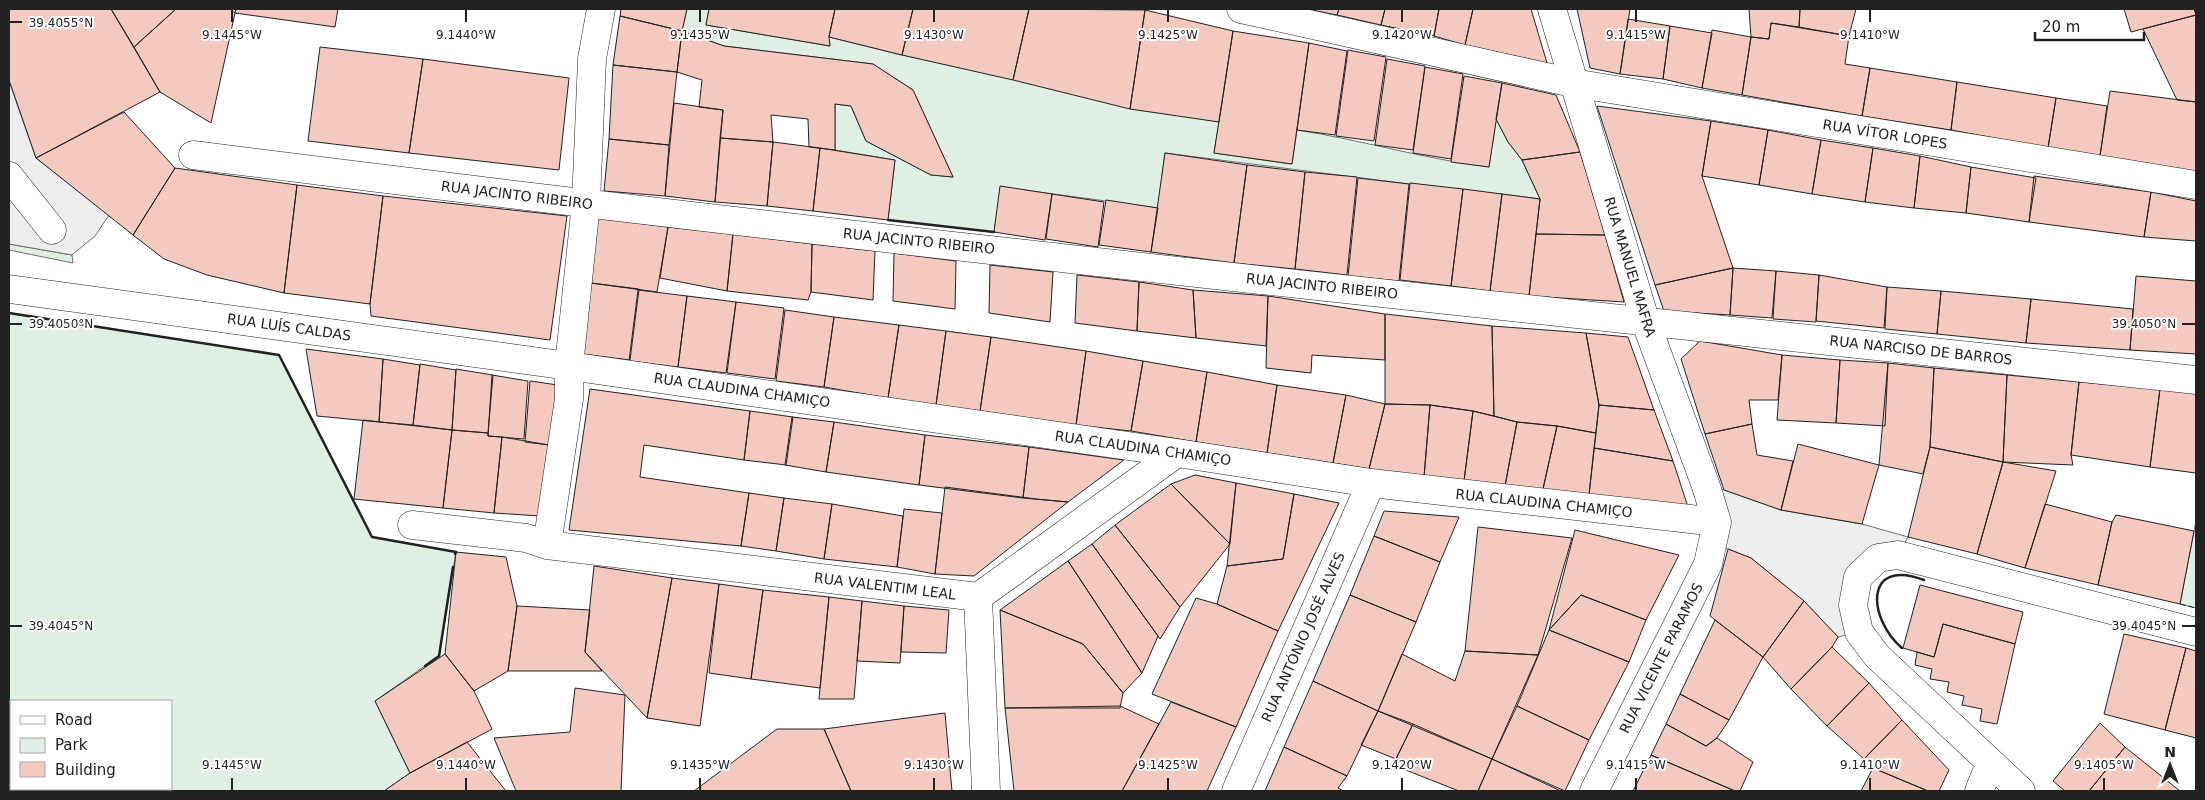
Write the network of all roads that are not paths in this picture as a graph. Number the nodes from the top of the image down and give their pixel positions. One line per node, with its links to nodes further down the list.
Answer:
1 (600, 9): 8 (street)
2 (1241, 9): 4 (street, RUA VÍTOR LOPES)
3 (1552, 9): 4 (street, RUA MANUEL MAFRA)
4 (1573, 83): 7 (street, RUA VÍTOR LOPES); 11 (street, RUA MANUEL MAFRA)
5 (193, 155): 8 (street, RUA JACINTO RIBEIRO)
6 (9, 176): 9 (street)
7 (2196, 185)
8 (586, 203): 11 (street, RUA JACINTO RIBEIRO); 12 (street)
9 (52, 230)
10 (9, 289): 12 (street, RUA LUÍS CALDAS)
11 (1646, 323): 13 (street, RUA NARCISO DE BARROS); 16 (street, RUA MANUEL MAFRA)
12 (570, 366): 14 (street, RUA CLAUDINA CHAMIÇO); 18 (street)
13 (2196, 380)
14 (1177, 453): 15 (street, RUA CLAUDINA CHAMIÇO); 19 (street)
15 (1372, 483): 16 (street, RUA CLAUDINA CHAMIÇO); 23 (street, RUA ANTÓNIO JOSÉ ALVES)
16 (1717, 522): 24 (street, RUA VICENTE PARAMOS)
17 (412, 525): 18 (street, RUA VALENTIM LEAL)
18 (548, 545): 19 (street, RUA VALENTIM LEAL)
19 (978, 597): 22 (street)
20 (2196, 632): 21 (street)
21 (1990, 764): 25 (street); 26 (street)
22 (986, 791)
23 (1236, 791)
24 (1594, 791)
25 (1979, 791)
26 (2021, 791)

